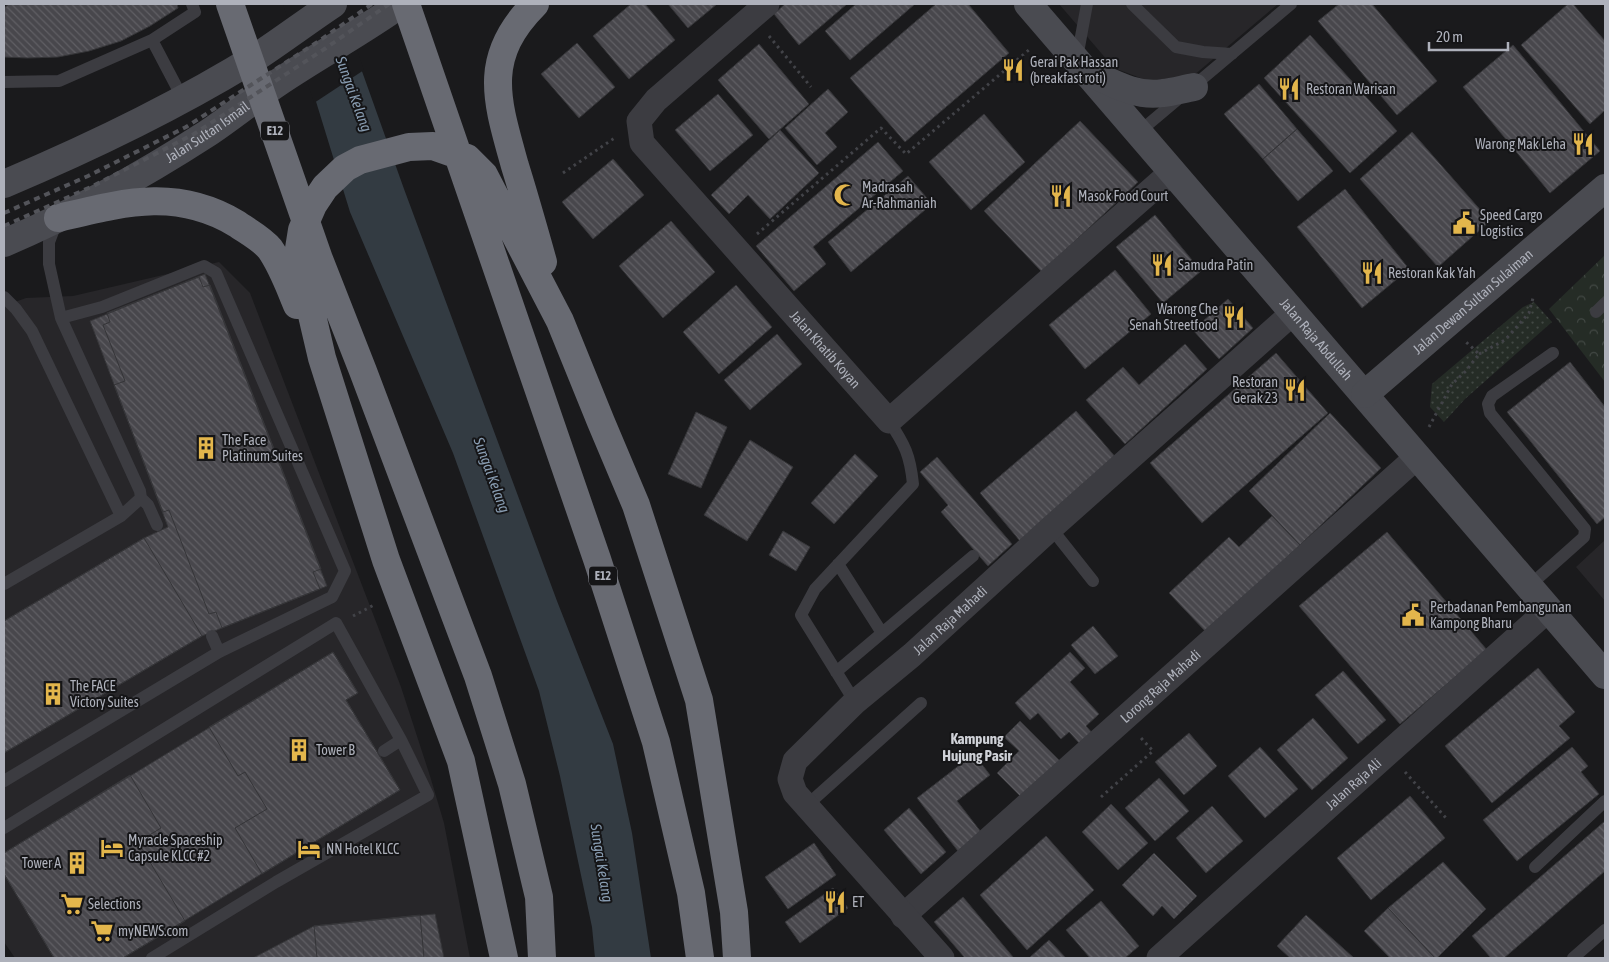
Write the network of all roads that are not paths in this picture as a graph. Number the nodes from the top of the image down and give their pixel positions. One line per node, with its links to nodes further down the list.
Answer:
1 (192, 4): 12 (lane)
2 (230, 4): 61 (highway, E12)
3 (332, 4): 17 (street)
4 (401, 4): 22 (street, Jalan Sultan Ismail)
5 (406, 4): 62 (highway, E12)
6 (535, 4): 27 (highway)
7 (1028, 4): 14 (street, Jalan Raja Abdullah)
8 (1087, 4): 14 (lane)
9 (1132, 4): 13 (lane)
10 (1291, 4): 13 (lane)
11 (759, 10): 31 (street, Jalan Khatib Koyan)
12 (152, 40): 15 (lane); 17 (lane)
13 (1232, 54): 16 (lane)
14 (1082, 66): 16 (street); 18 (street, Jalan Raja Abdullah)
15 (4, 82)
16 (1194, 87): 18 (lane)
17 (182, 99): 20 (street)
18 (1139, 132): 19 (street, Jalan Raja Abdullah)
19 (1173, 171): 25 (street, Jalan Raja Abdullah); 31 (street)
20 (4, 184)
21 (1605, 188): 30 (street, Jalan Dewan Sultan Sulaiman)
22 (58, 218): 23 (street, Jalan Sultan Ismail); 26 (lane); 29 (highway)
23 (4, 243)
24 (4, 297): 34 (lane)
25 (1294, 312): 30 (street, Jalan Raja Abdullah); 36 (street, Jalan Raja Mahadi)
26 (61, 318): 33 (lane); 45 (lane)
27 (560, 321): 29 (highway); 63 (highway)
28 (1553, 353): 41 (lane)
29 (322, 358): 60 (highway)
30 (1365, 394): 32 (street, Jalan Raja Abdullah)
31 (889, 421): 38 (lane)
32 (1418, 456): 41 (street, Jalan Raja Abdullah); 57 (street, Lorong Raja Mahadi)
33 (141, 498): 34 (lane); 35 (lane)
34 (121, 516): 40 (lane)
35 (158, 525)
36 (1051, 528): 39 (lane); 48 (street, Jalan Raja Mahadi)
37 (973, 556): 43 (lane)
38 (838, 564): 43 (lane); 46 (lane)
39 (1093, 581)
40 (4, 584)
41 (1529, 586): 42 (street, Jalan Raja Abdullah)
42 (1548, 609): 47 (street, Jalan Raja Abdullah); 65 (street, Jalan Raja Ali)
43 (882, 633): 46 (lane)
44 (212, 636): 45 (lane)
45 (219, 652): 52 (lane)
46 (836, 672): 48 (lane)
47 (1605, 675)
48 (855, 702): 54 (street, Jalan Raja Mahadi)
49 (921, 703): 54 (lane)
50 (401, 740): 51 (lane); 55 (lane); 59 (lane)
51 (384, 752)
52 (4, 781)
53 (1605, 801): 56 (lane)
54 (804, 804): 57 (street, Jalan Raja Mahadi)
55 (4, 828)
56 (1535, 867)
57 (903, 916): 64 (street, Jalan Raja Mahadi)
58 (1605, 930): 66 (lane)
59 (152, 958)
60 (504, 958)
61 (542, 958)
62 (700, 958)
63 (737, 958)
64 (942, 958)
65 (1159, 958)
66 (1573, 958)

